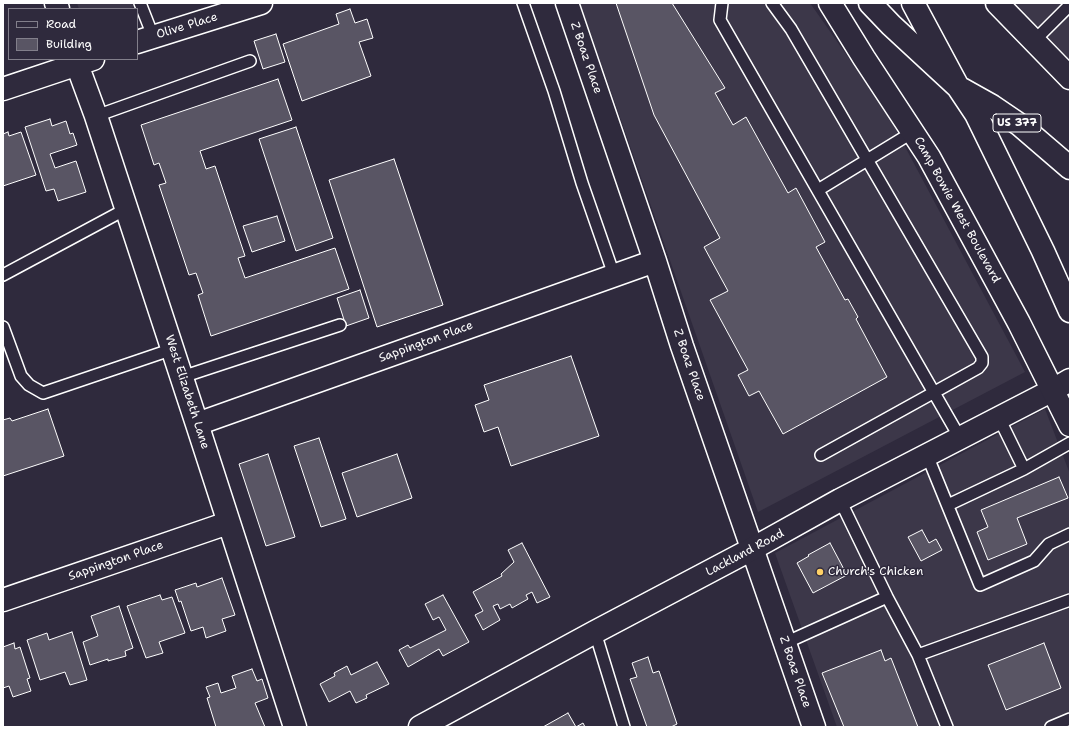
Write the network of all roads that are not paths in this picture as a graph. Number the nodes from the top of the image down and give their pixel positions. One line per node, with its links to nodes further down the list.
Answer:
1 (140, 3): 12 (lane)
2 (260, 3): 12 (street, Olive Place)
3 (523, 3): 27 (lane)
4 (567, 3): 25 (street, Z Boaz Place)
5 (722, 3): 23 (lane)
6 (772, 3): 21 (lane)
7 (830, 3): 20 (street, Camp Bowie West Boulevard)
8 (870, 3): 17 (street, US 377)
9 (913, 3): 17 (street)
10 (997, 3): 13 (street)
11 (1066, 8): 13 (lane)
12 (145, 39)
13 (1034, 41): 16 (street)
14 (82, 61): 18 (street); 19 (street, West Elizabeth Lane)
15 (250, 61): 19 (lane)
16 (1070, 78)
17 (958, 87): 22 (street, US 377); 28 (street)
18 (3, 89)
19 (96, 116): 24 (street, West Elizabeth Lane)
20 (913, 132): 21 (lane); 34 (street, Camp Bowie West Boulevard)
21 (867, 161): 23 (lane); 35 (lane)
22 (1070, 168)
23 (818, 190): 35 (lane)
24 (126, 209): 26 (lane); 32 (street, West Elizabeth Lane)
25 (655, 261): 27 (street, Sappington Place); 48 (street, Z Boaz Place)
26 (3, 275)
27 (614, 275): 37 (street, Sappington Place)
28 (1065, 285): 29 (street)
29 (1070, 311)
30 (340, 326): 33 (lane)
31 (3, 327): 32 (lane)
32 (173, 349): 33 (street, West Elizabeth Lane)
33 (182, 377): 37 (street, West Elizabeth Lane)
34 (1062, 385): 36 (street, Lackland Road); 38 (street, Camp Bowie West Boulevard)
35 (934, 392): 39 (lane); 41 (lane)
36 (999, 418): 39 (street, Lackland Road); 43 (lane)
37 (197, 424): 46 (street, West Elizabeth Lane)
38 (1070, 425)
39 (960, 438): 42 (street, Lackland Road)
40 (1070, 443): 43 (lane)
41 (821, 455)
42 (927, 455): 44 (street, Lackland Road); 45 (lane)
43 (1024, 469): 45 (lane)
44 (840, 500): 48 (street, Lackland Road); 49 (lane)
45 (948, 506): 47 (lane)
46 (228, 522): 50 (street, Sappington Place); 56 (street, West Elizabeth Lane)
47 (1070, 534)
48 (752, 549): 52 (street, Lackland Road); 53 (street, Z Boaz Place)
49 (887, 597): 53 (lane); 54 (lane)
50 (3, 600)
51 (1070, 600): 54 (lane)
52 (595, 632): 57 (street, Lackland Road); 58 (lane)
53 (785, 643): 59 (street, Z Boaz Place)
54 (918, 655): 60 (lane)
55 (1070, 720): 61 (lane)
56 (295, 727)
57 (420, 727)
58 (624, 727)
59 (814, 727)
60 (947, 727)
61 (1051, 727)

